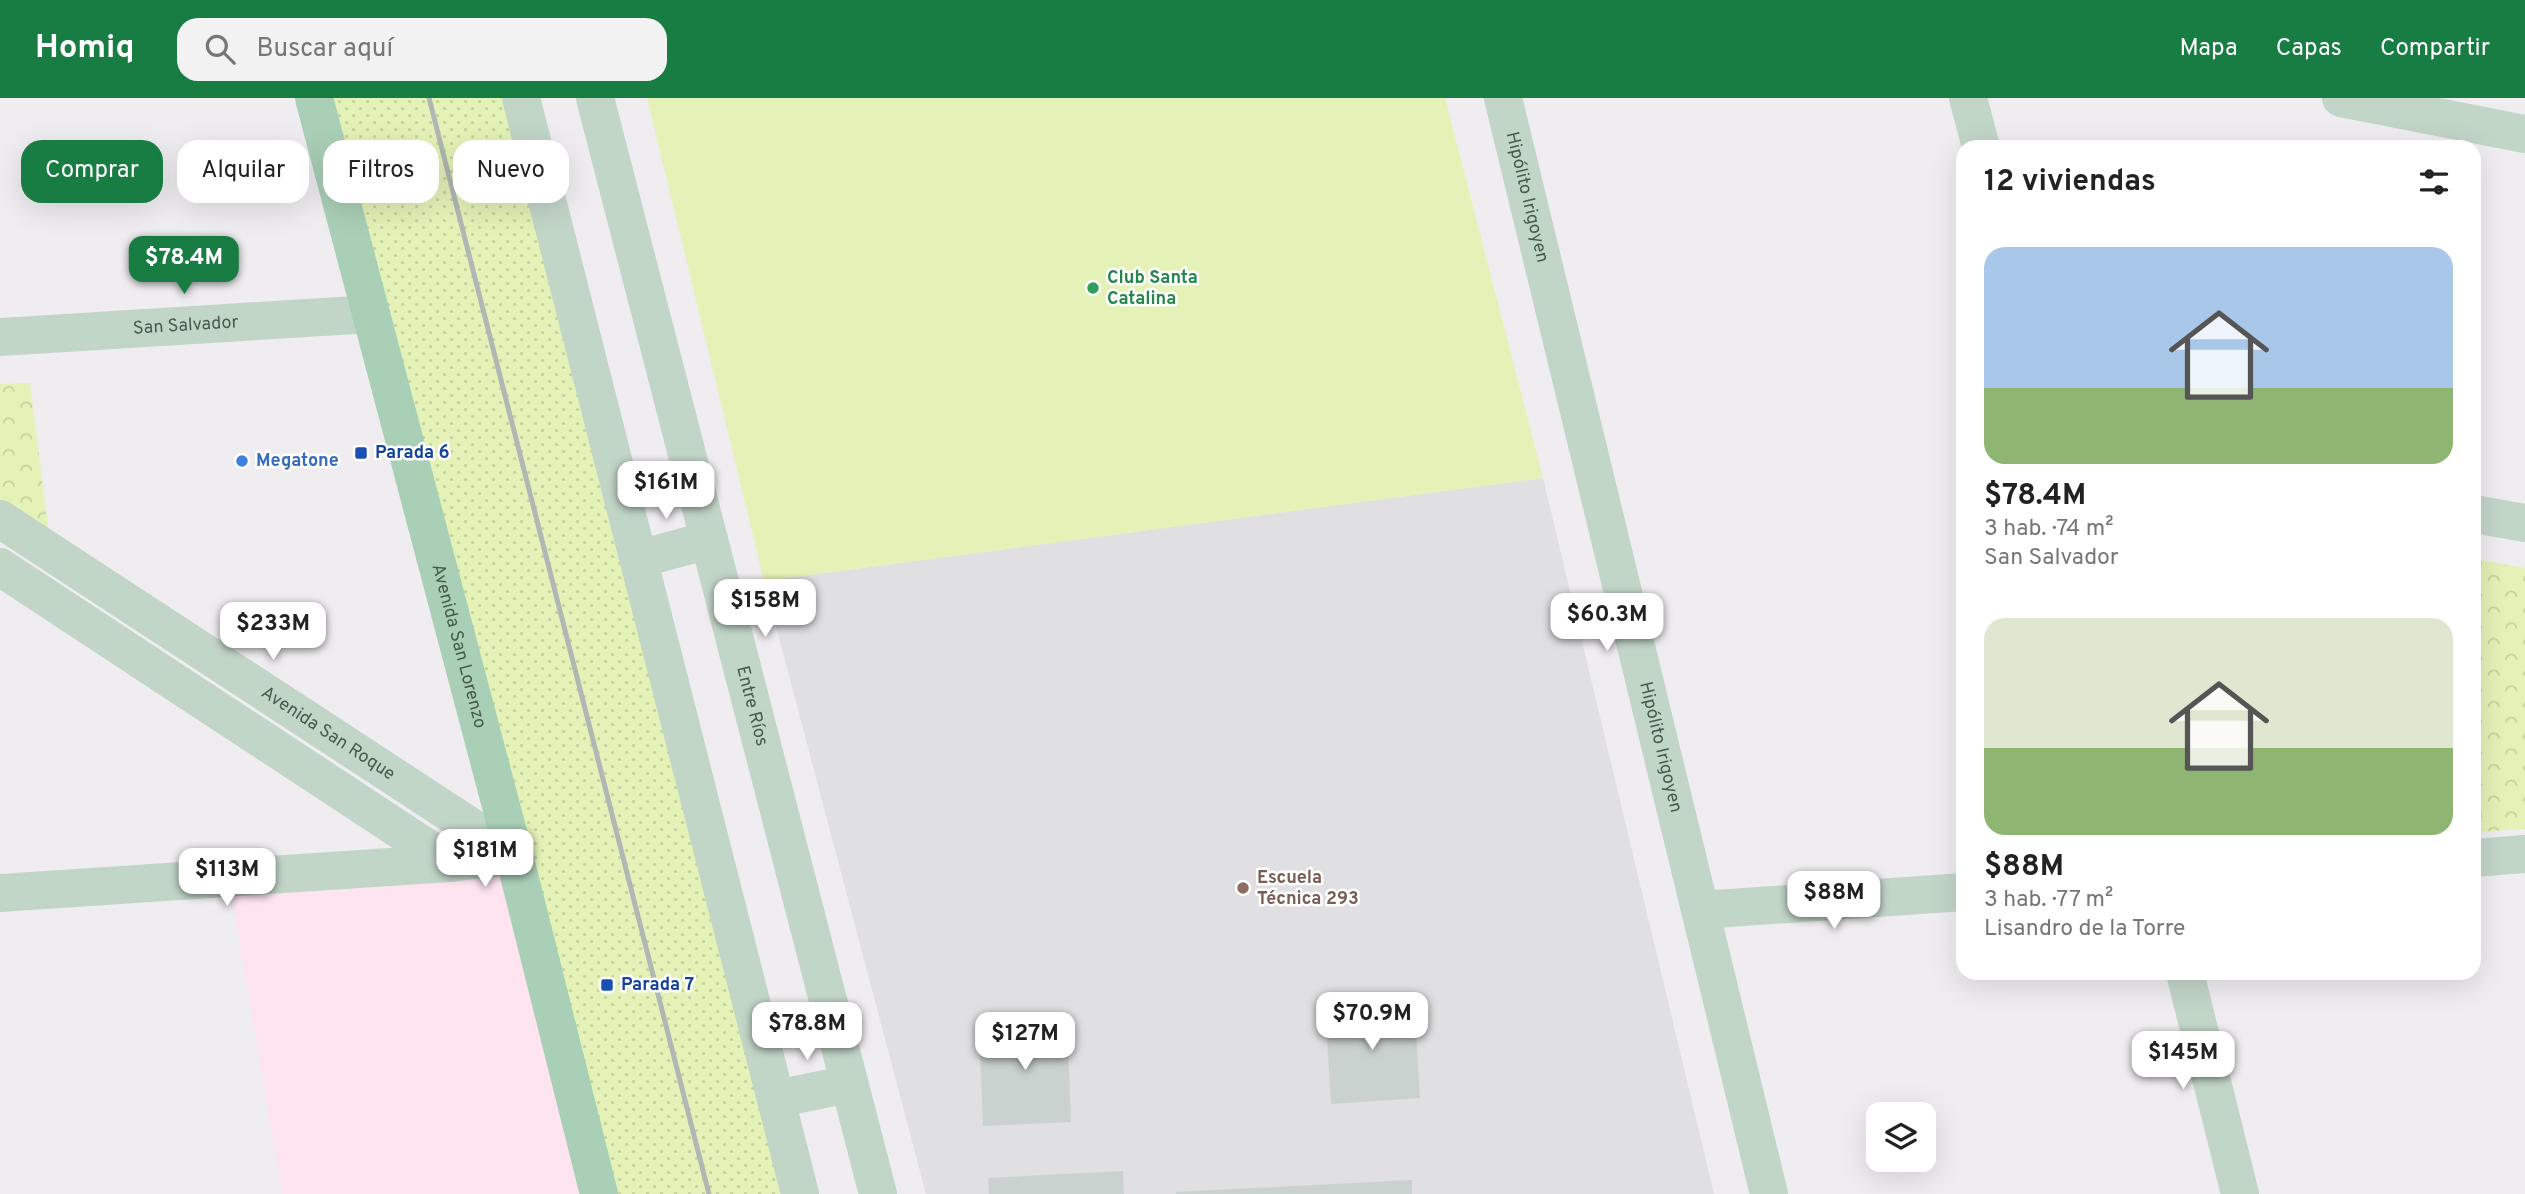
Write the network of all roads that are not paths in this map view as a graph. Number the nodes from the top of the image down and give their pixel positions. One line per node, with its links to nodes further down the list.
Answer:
1 (314, 98): 10 (main road, Avenida San Lorenzo)
2 (521, 98): 16 (street)
3 (595, 98): 15 (street, Entre Ríos)
4 (1503, 98): 24 (street, Hipólito Irigoyen)
5 (1968, 98): 9 (street)
6 (2341, 98): 7 (street)
7 (2421, 106): 8 (street)
8 (2525, 134)
9 (1979, 140)
10 (371, 314): 11 (street, San Salvador); 19 (main road, Avenida San Lorenzo)
11 (0, 337)
12 (2481, 515): 14 (street)
13 (0, 519): 19 (street, Avenida San Roque)
14 (2525, 523)
15 (709, 540): 16 (street); 26 (street, Entre Ríos)
16 (639, 559): 27 (street)
17 (0, 567): 21 (street)
18 (2525, 854): 20 (street)
19 (514, 855): 21 (street); 28 (main road, Avenida San Lorenzo)
20 (2481, 857)
21 (450, 863): 22 (street)
22 (0, 893)
23 (1956, 893): 24 (street)
24 (1700, 910): 31 (street, Hipólito Irigoyen)
25 (2187, 980): 32 (street)
26 (849, 1084): 27 (street); 30 (street, Entre Ríos)
27 (776, 1099): 29 (street)
28 (599, 1194)
29 (800, 1194)
30 (878, 1194)
31 (1769, 1194)
32 (2239, 1194)

